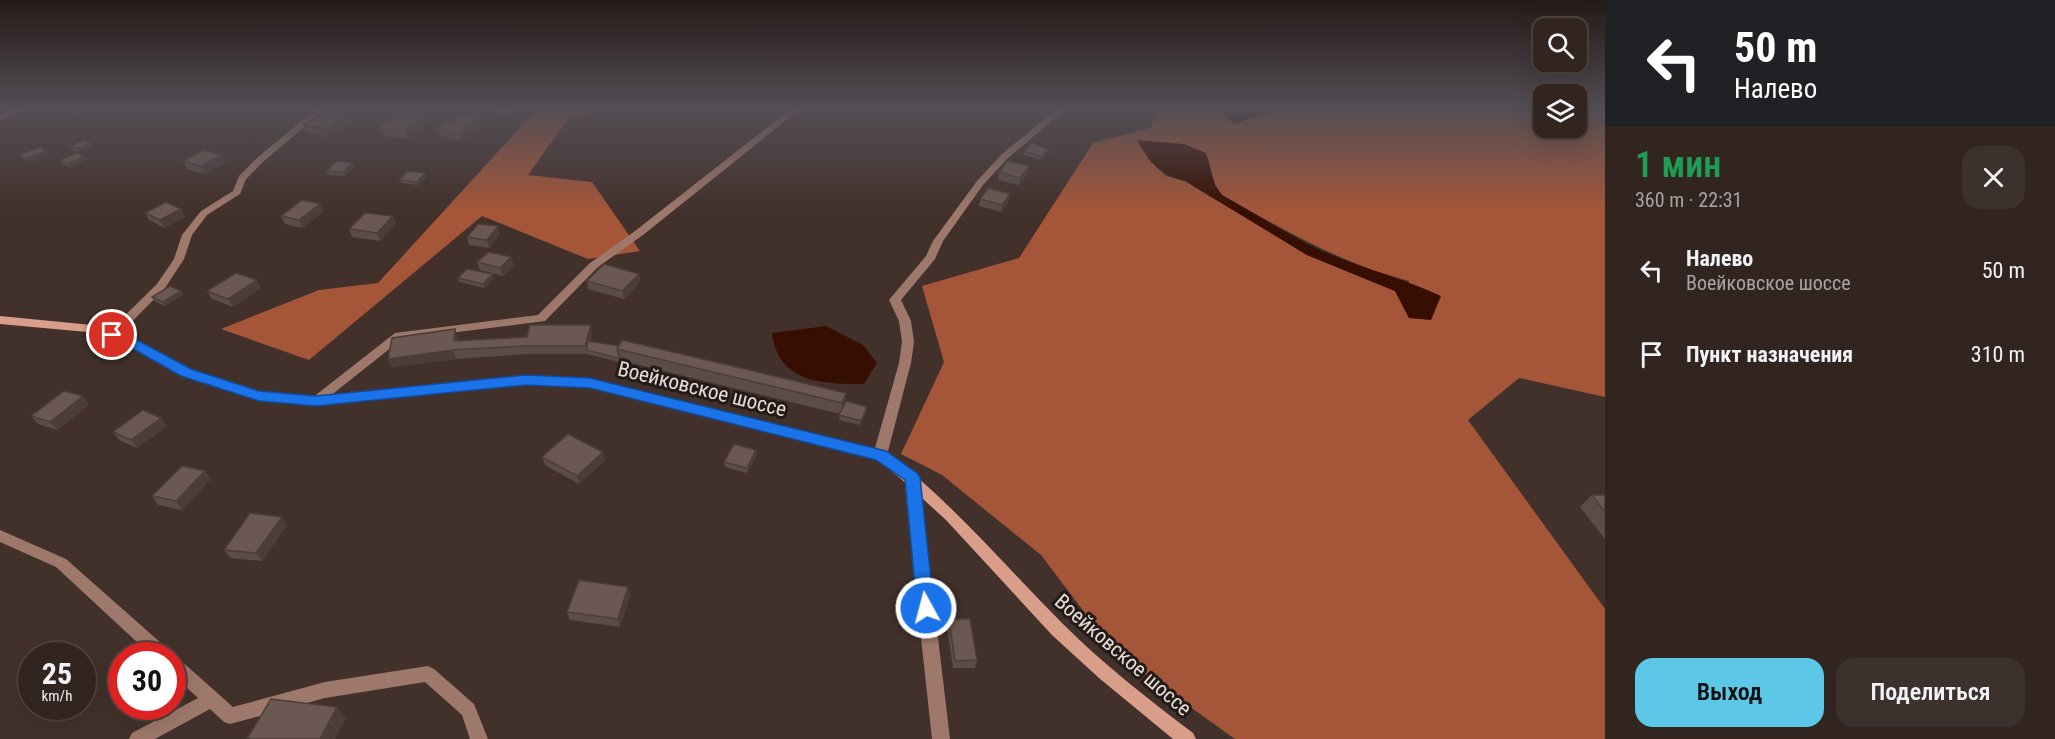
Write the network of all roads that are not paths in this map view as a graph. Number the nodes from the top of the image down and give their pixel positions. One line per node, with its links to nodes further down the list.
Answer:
1 (280, 143): 5 (street)
2 (752, 143): 6 (street)
3 (1020, 143): 7 (street)
4 (0, 320): 5 (street, Воейковское шоссе)
5 (112, 335): 6 (street, Воейковское шоссе)
6 (316, 401): 7 (street, Воейковское шоссе)
7 (880, 455): 8 (street, Воейковское шоссе)
8 (912, 477): 15 (street); 16 (street, Воейковское шоссе)
9 (0, 536): 10 (street)
10 (148, 642)
11 (186, 676): 12 (street)
12 (212, 699): 13 (street); 14 (street)
13 (138, 739)
14 (479, 739)
15 (941, 739)
16 (1187, 739)

